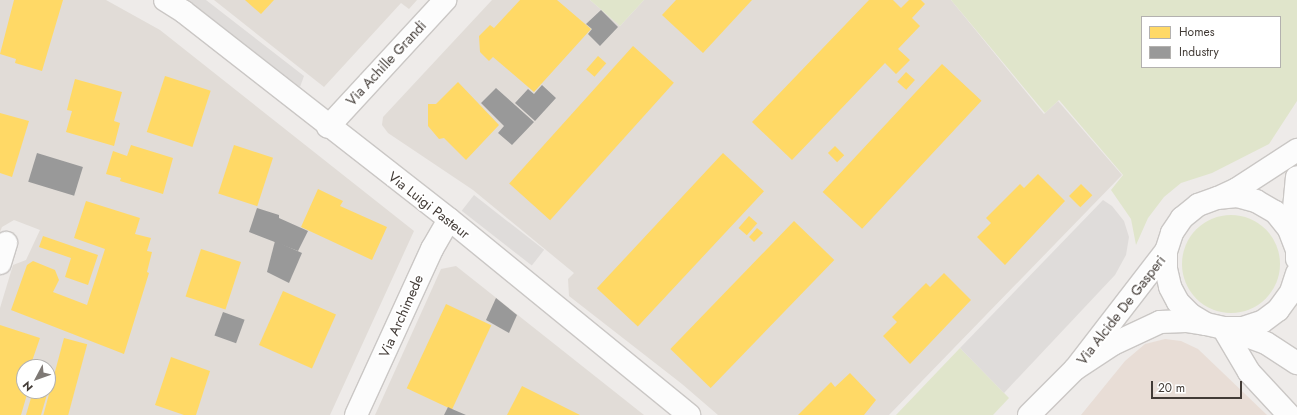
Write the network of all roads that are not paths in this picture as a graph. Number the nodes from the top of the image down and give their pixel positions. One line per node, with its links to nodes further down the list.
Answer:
1 (165, 0): 3 (street, Via Luigi Pasteur)
2 (445, 0): 3 (street, Via Achille Grandi)
3 (328, 127): 7 (street, Via Luigi Pasteur)
4 (1297, 150): 6 (street)
5 (1297, 177): 8 (street)
6 (1217, 198): 8 (street); 9 (street)
7 (449, 219): 15 (street, Via Archimede); 16 (street, Via Luigi Pasteur)
8 (1297, 250): 10 (street)
9 (1166, 251): 12 (street); 14 (street, Via Alcide De Gasperi)
10 (1297, 259)
11 (1297, 273): 12 (street)
12 (1215, 326): 13 (street); 14 (street, Via Alcide De Gasperi); 18 (street)
13 (1297, 363)
14 (1075, 369): 17 (street, Via Alcide De Gasperi)
15 (356, 415)
16 (689, 415)
17 (1029, 415)
18 (1289, 415)

